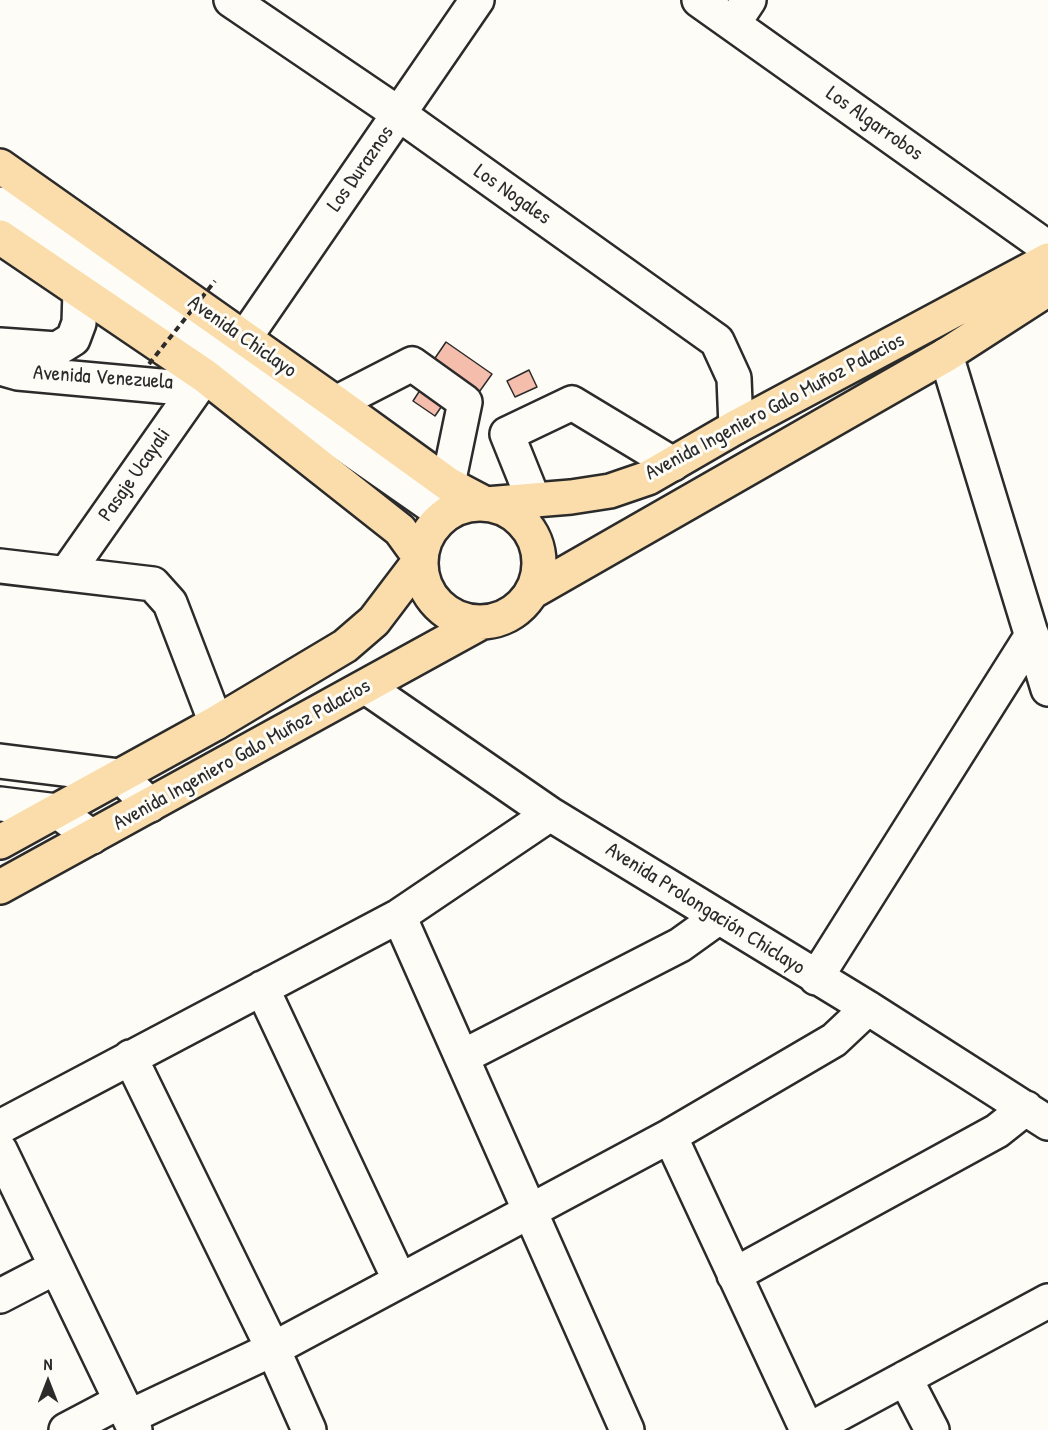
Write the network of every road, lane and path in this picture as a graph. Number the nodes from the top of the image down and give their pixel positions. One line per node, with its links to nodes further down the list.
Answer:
1 (231, 0): 5 (street, Los Nogales)
2 (477, 0): 5 (street, Los Duraznos)
3 (699, 0): 4 (street, Los Algarrobos)
4 (741, 12): 9 (street, Los Algarrobos)
5 (399, 114): 14 (street, Los Duraznos); 22 (street, Los Nogales)
6 (0, 166): 14 (main road, Avenida Chiclayo)
7 (0, 204): 25 (street, Avenida Chiclayo)
8 (0, 237): 13 (main road)
9 (1048, 248)
10 (1048, 260): 22 (main road, Avenida Ingeniero Galo Muñoz Palacios)
11 (215, 281): 17 (path, bridge)
12 (1048, 289): 16 (main road, Avenida Ingeniero Galo Muñoz Palacios)
13 (80, 291): 15 (street); 19 (main road)
14 (244, 339): 21 (main road, Avenida Chiclayo)
15 (0, 345)
16 (946, 356): 31 (main road, Avenida Ingeniero Galo Muñoz Palacios); 33 (street)
17 (149, 364)
18 (0, 368): 19 (street, Avenida Venezuela)
19 (205, 376): 28 (main road); 30 (street, Pasaje Ucayali)
20 (465, 402): 21 (street); 23 (street); 25 (street)
21 (336, 403): 25 (main road, Avenida Chiclayo)
22 (736, 427): 24 (main road, Avenida Ingeniero Galo Muñoz Palacios)
23 (507, 434): 24 (street); 26 (street)
24 (673, 464): 26 (main road, Avenida Ingeniero Galo Muñoz Palacios)
25 (447, 500): 27 (main road); 28 (main road)
26 (534, 501): 27 (main road, Avenida Ingeniero Galo Muñoz Palacios)
27 (486, 504): 31 (main road)
28 (421, 559): 32 (main road); 36 (main road, Avenida Ingeniero Galo Muñoz Palacios)
29 (0, 566): 30 (street)
30 (66, 574): 36 (street)
31 (532, 592): 32 (main road)
32 (483, 622): 34 (main road, Avenida Ingeniero Galo Muñoz Palacios)
33 (1032, 635): 35 (street); 48 (street)
34 (366, 687): 40 (main road, Avenida Ingeniero Galo Muñoz Palacios); 42 (street, Avenida Prolongación Chiclayo)
35 (1048, 689)
36 (216, 723): 38 (main road, Avenida Ingeniero Galo Muñoz Palacios)
37 (0, 761): 38 (street)
38 (120, 776): 40 (street); 41 (main road, Avenida Ingeniero Galo Muñoz Palacios)
39 (0, 804): 41 (street)
40 (150, 805): 43 (main road, Avenida Ingeniero Galo Muñoz Palacios)
41 (57, 811): 43 (street); 44 (main road, Avenida Ingeniero Galo Muñoz Palacios)
42 (550, 814): 46 (street); 47 (street, Avenida Prolongación Chiclayo)
43 (92, 837): 45 (main road, Avenida Ingeniero Galo Muñoz Palacios)
44 (0, 842)
45 (0, 887)
46 (399, 916): 49 (street); 52 (street)
47 (719, 916): 48 (street, Avenida Prolongación Chiclayo); 52 (street)
48 (816, 978): 50 (street, Avenida Prolongación Chiclayo)
49 (262, 988): 51 (street); 60 (street)
50 (868, 1008): 53 (street, Avenida Prolongación Chiclayo); 55 (street)
51 (130, 1057): 54 (street); 63 (street)
52 (462, 1057): 57 (street)
53 (1037, 1116): 59 (street)
54 (0, 1127)
55 (670, 1136): 57 (street); 59 (street)
56 (0, 1150): 58 (street)
57 (530, 1211): 60 (street); 68 (street)
58 (56, 1267): 61 (street); 65 (street)
59 (734, 1275): 69 (street)
60 (400, 1281): 63 (street)
61 (0, 1296)
62 (1048, 1301): 64 (street)
63 (273, 1349): 65 (street); 67 (street)
64 (905, 1378): 69 (street); 70 (street)
65 (128, 1416): 66 (street)
66 (66, 1430)
67 (309, 1430)
68 (627, 1430)
69 (808, 1430)
70 (932, 1430)

